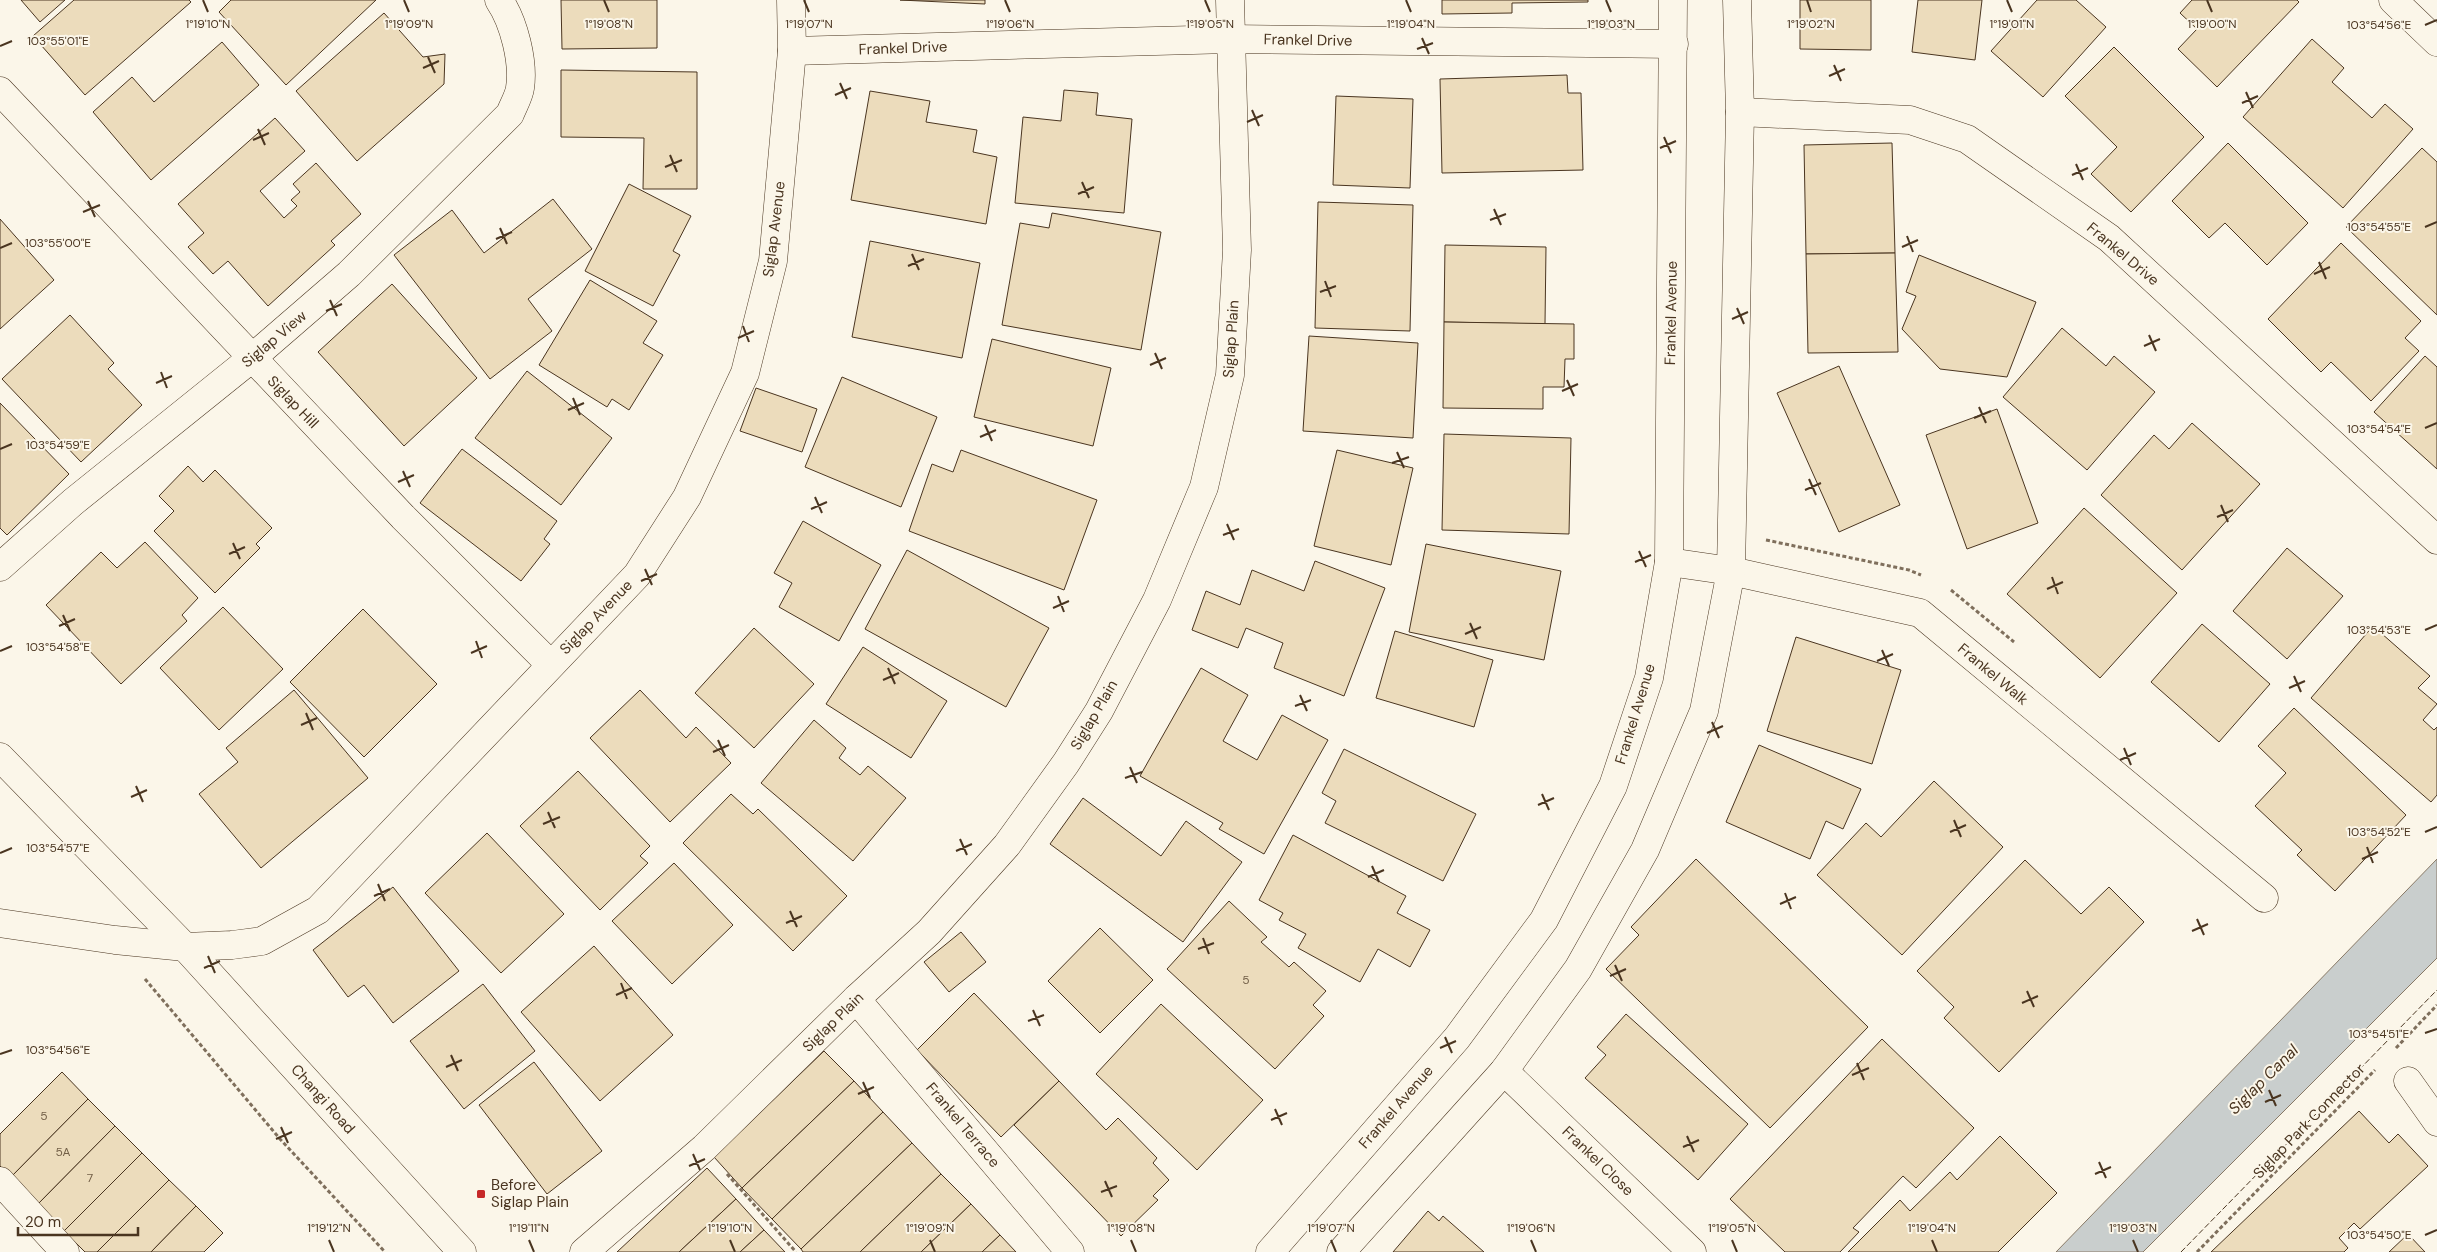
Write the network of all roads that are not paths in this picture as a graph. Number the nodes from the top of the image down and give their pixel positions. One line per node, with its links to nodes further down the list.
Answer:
1 (499, 0): 13 (street, Siglap View)
2 (791, 0): 10 (street, Siglap Avenue)
3 (1230, 0): 7 (street, Siglap Plain)
4 (1673, 0): 9 (street, Frankel Avenue)
5 (1738, 0): 12 (street)
6 (2392, 0): 8 (street)
7 (1230, 39): 9 (street, Frankel Drive); 10 (street, Frankel Drive); 23 (street, Siglap Plain)
8 (2437, 42)
9 (1674, 44): 15 (street, Frankel Avenue)
10 (792, 51): 18 (street, Siglap Avenue)
11 (0, 91): 13 (street, Siglap Hill)
12 (1740, 112): 14 (street, Frankel Drive); 17 (street)
13 (252, 358): 16 (street, Siglap View); 18 (street, Siglap Hill)
14 (2437, 540)
15 (1669, 562): 17 (street, Frankel Walk); 32 (street, Frankel Avenue)
16 (0, 566)
17 (1731, 571): 20 (street, Frankel Walk); 24 (street)
18 (550, 664): 22 (street, Siglap Avenue)
19 (0, 757): 22 (street, Changi Road)
20 (2264, 898)
21 (0, 923): 22 (street)
22 (185, 947): 29 (street, Changi Road)
23 (856, 999): 30 (street, Siglap Plain); 31 (street, Frankel Terrace)
24 (1504, 1071): 33 (street); 34 (street, Frankel Close)
25 (2408, 1081): 26 (street)
26 (2437, 1122)
27 (0, 1181): 28 (street)
28 (65, 1252)
29 (462, 1252)
30 (584, 1252)
31 (1070, 1252)
32 (1270, 1252)
33 (1341, 1252)
34 (1692, 1252)

